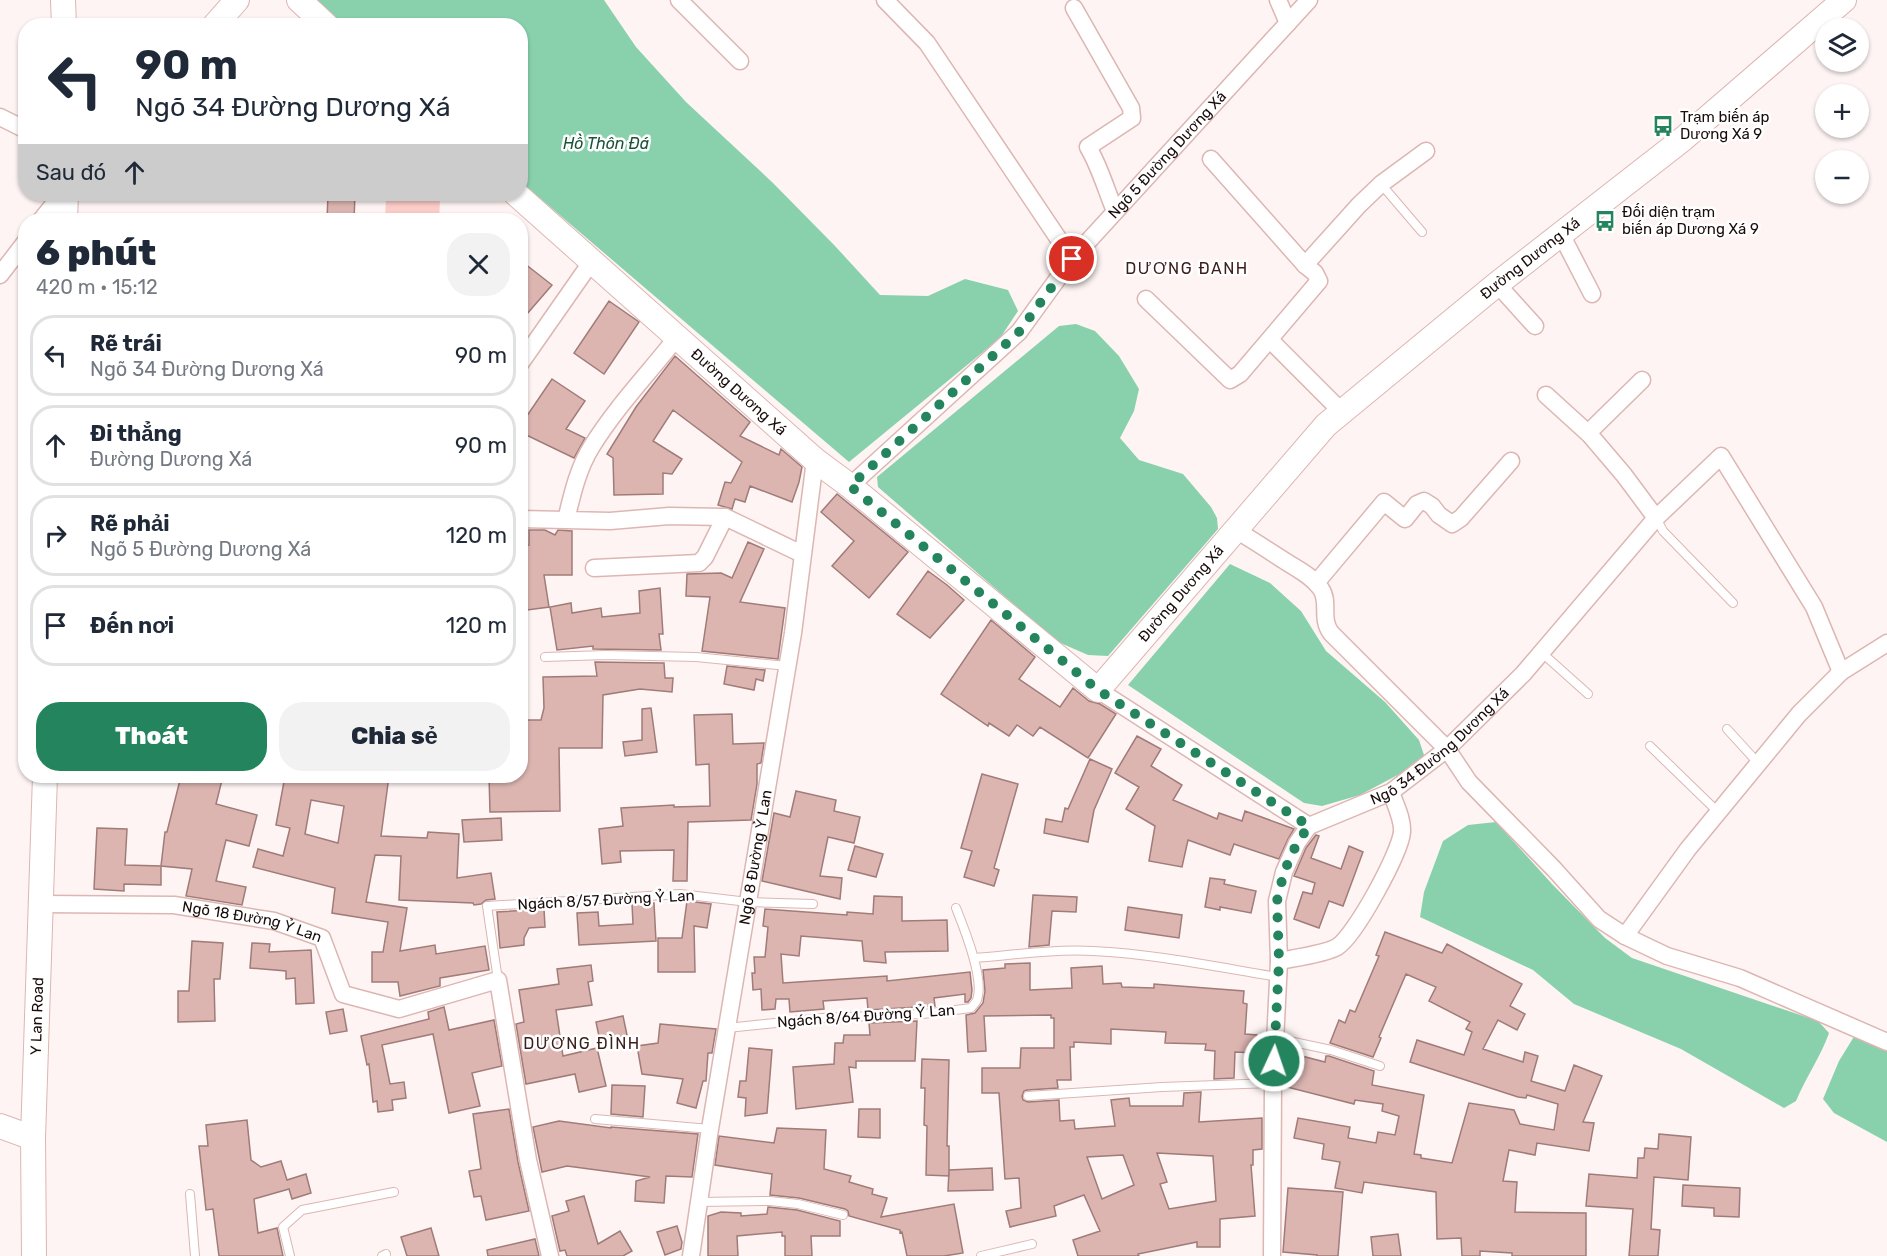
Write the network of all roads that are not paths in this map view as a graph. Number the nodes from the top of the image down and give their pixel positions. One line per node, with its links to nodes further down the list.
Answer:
1 (63, 0): 10 (street)
2 (237, 0): 11 (street)
3 (299, 0): 12 (street)
4 (679, 0): 14 (street)
5 (885, 0): 27 (street)
6 (1278, 0): 13 (street)
7 (1309, 0): 13 (street, Ngõ 5 Đường Dương Xá)
8 (1844, 0): 25 (street, Đường Dương Xá)
9 (1074, 8): 22 (street)
10 (64, 18)
11 (221, 18)
12 (318, 18)
13 (1288, 23): 22 (street, Ngõ 5 Đường Dương Xá)
14 (740, 61)
15 (0, 117): 16 (street)
16 (18, 126)
17 (1425, 151): 19 (street)
18 (1211, 159): 29 (street)
19 (1381, 184): 24 (lane); 29 (street)
20 (56, 201): 23 (street)
21 (524, 201): 28 (street, Đường Dương Xá)
22 (1115, 211): 27 (street, Ngõ 5 Đường Dương Xá)
23 (47, 213)
24 (1422, 231)
25 (1561, 234): 31 (street, Đường Dương Xá); 32 (street)
26 (18, 252): 30 (street)
27 (1072, 259): 44 (street, Ngõ 5 Đường Dương Xá)
28 (592, 261): 35 (street, Đường Dương Xá); 37 (street)
29 (1305, 265): 36 (street)
30 (0, 275)
31 (1497, 285): 34 (street); 40 (street, Đường Dương Xá)
32 (1592, 294)
33 (1146, 299): 36 (street)
34 (1535, 326)
35 (677, 337): 42 (street, Đường Dương Xá); 48 (street)
36 (1270, 340): 40 (street)
37 (528, 353)
38 (1642, 380): 41 (street)
39 (1546, 394): 41 (street)
40 (1342, 412): 49 (street, Đường Dương Xá)
41 (1590, 435): 46 (street)
42 (815, 460): 44 (street, Đường Dương Xá); 50 (street, Ngõ 8 Đường Ỷ Lan)
43 (1511, 461): 52 (street)
44 (850, 486): 59 (street, Đường Dương Xá)
45 (725, 517): 48 (street); 50 (street); 51 (street)
46 (1656, 518): 53 (lane); 55 (street, Ngõ 34 Đường Dương Xá); 58 (street, Ngõ 34 Đường Dương Xá)
47 (528, 519): 48 (street)
48 (566, 520)
49 (1234, 533): 52 (street); 59 (street, Đường Dương Xá)
50 (802, 554): 57 (street, Ngõ 8 Đường Ỷ Lan)
51 (594, 568)
52 (1316, 583): 63 (street)
53 (1733, 603)
54 (1887, 643): 58 (street)
55 (1541, 652): 60 (lane); 63 (street, Ngõ 34 Đường Dương Xá)
56 (545, 657): 57 (lane)
57 (787, 666): 69 (street, Ngõ 8 Đường Ỷ Lan)
58 (1841, 672): 64 (street)
59 (1098, 690): 68 (street)
60 (1588, 694)
61 (1727, 729): 64 (lane)
62 (1650, 746): 67 (lane)
63 (1447, 749): 66 (street, Ngõ 34 Đường Dương Xá); 73 (street)
64 (1758, 763): 67 (street)
65 (45, 783): 70 (street, Y Lan Road)
66 (1391, 792): 68 (street, Ngõ 34 Đường Dương Xá); 75 (street)
67 (1718, 812): 73 (street)
68 (1309, 826): 75 (street)
69 (748, 902): 71 (lane); 76 (lane, Ngách 8/57 Đường Ỷ Lan); 77 (street, Ngõ 8 Đường Ỷ Lan)
70 (41, 904): 76 (street, Ngõ 18 Đường Ỷ Lan); 86 (street, Y Lan Road)
71 (813, 904)
72 (956, 908): 74 (lane, Ngách 8/64 Đường Ỷ Lan)
73 (1625, 936): 79 (street)
74 (974, 958): 75 (lane); 77 (lane, Ngách 8/64 Đường Ỷ Lan)
75 (1279, 969): 78 (street)
76 (498, 980): 95 (street)
77 (727, 1028): 85 (street, Ngõ 8 Đường Ỷ Lan)
78 (1275, 1038): 80 (lane); 81 (street)
79 (1887, 1042)
80 (1380, 1066)
81 (1273, 1083): 82 (lane); 98 (street)
82 (1028, 1096)
83 (595, 1119): 85 (lane)
84 (0, 1126): 86 (street)
85 (710, 1129): 89 (street, Ngõ 8 Đường Ỷ Lan)
86 (33, 1138): 92 (street, Y Lan Road)
87 (394, 1192): 94 (lane)
88 (190, 1194): 93 (lane)
89 (699, 1203): 90 (lane); 96 (street, Ngõ 8 Đường Ỷ Lan)
90 (843, 1215)
91 (1032, 1244): 97 (lane)
92 (34, 1256)
93 (195, 1256)
94 (290, 1256)
95 (550, 1256)
96 (691, 1256)
97 (981, 1256)
98 (1272, 1256)

